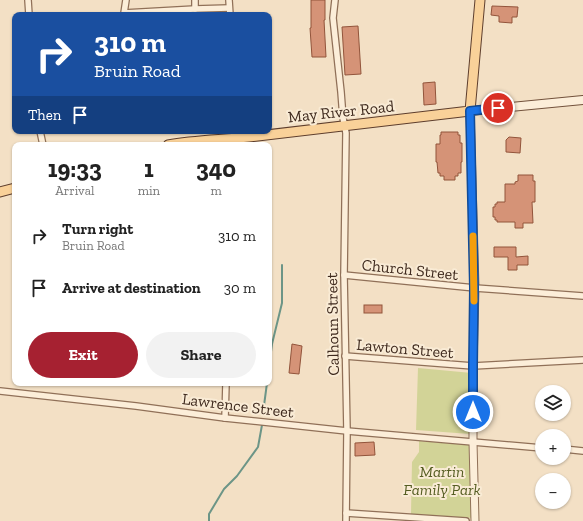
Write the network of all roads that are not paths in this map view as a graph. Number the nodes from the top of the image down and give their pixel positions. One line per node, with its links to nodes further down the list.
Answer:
1 (28, 0): 9 (street)
2 (126, 0): 10 (street)
3 (195, 0): 8 (street)
4 (229, 0): 7 (street)
5 (335, 0): 15 (street, Calhoun Street)
6 (480, 0): 14 (main road)
7 (229, 8): 8 (street); 12 (street)
8 (195, 9): 11 (street)
9 (29, 12)
10 (124, 12)
11 (142, 12)
12 (230, 12)
13 (583, 100): 14 (main road)
14 (470, 111): 15 (main road, May River Road); 23 (street)
15 (345, 126): 17 (main road, May River Road); 22 (street, Calhoun Street)
16 (271, 134): 18 (main road, May River Road)
17 (272, 134)
18 (234, 138): 19 (main road, May River Road)
19 (182, 142)
20 (12, 189): 21 (main road)
21 (0, 192)
22 (344, 275): 23 (street, Church Street); 25 (street, Calhoun Street)
23 (474, 288): 24 (street, Church Street); 27 (street)
24 (583, 296)
25 (345, 356): 27 (street, Lawton Street); 31 (street, Calhoun Street)
26 (583, 360): 27 (street, Lawton Street)
27 (473, 366): 32 (street)
28 (226, 386): 30 (street)
29 (0, 391): 30 (street, Lawrence Street)
30 (225, 418): 31 (street, Lawrence Street)
31 (347, 431): 32 (street, Lawrence Street); 36 (street, Calhoun Street)
32 (473, 442): 33 (street, Lawrence Street); 39 (street)
33 (535, 447)
34 (571, 450): 35 (street)
35 (583, 451)
36 (346, 513): 37 (street, Calhoun Street); 38 (street)
37 (346, 521)
38 (466, 521)
39 (476, 521)

